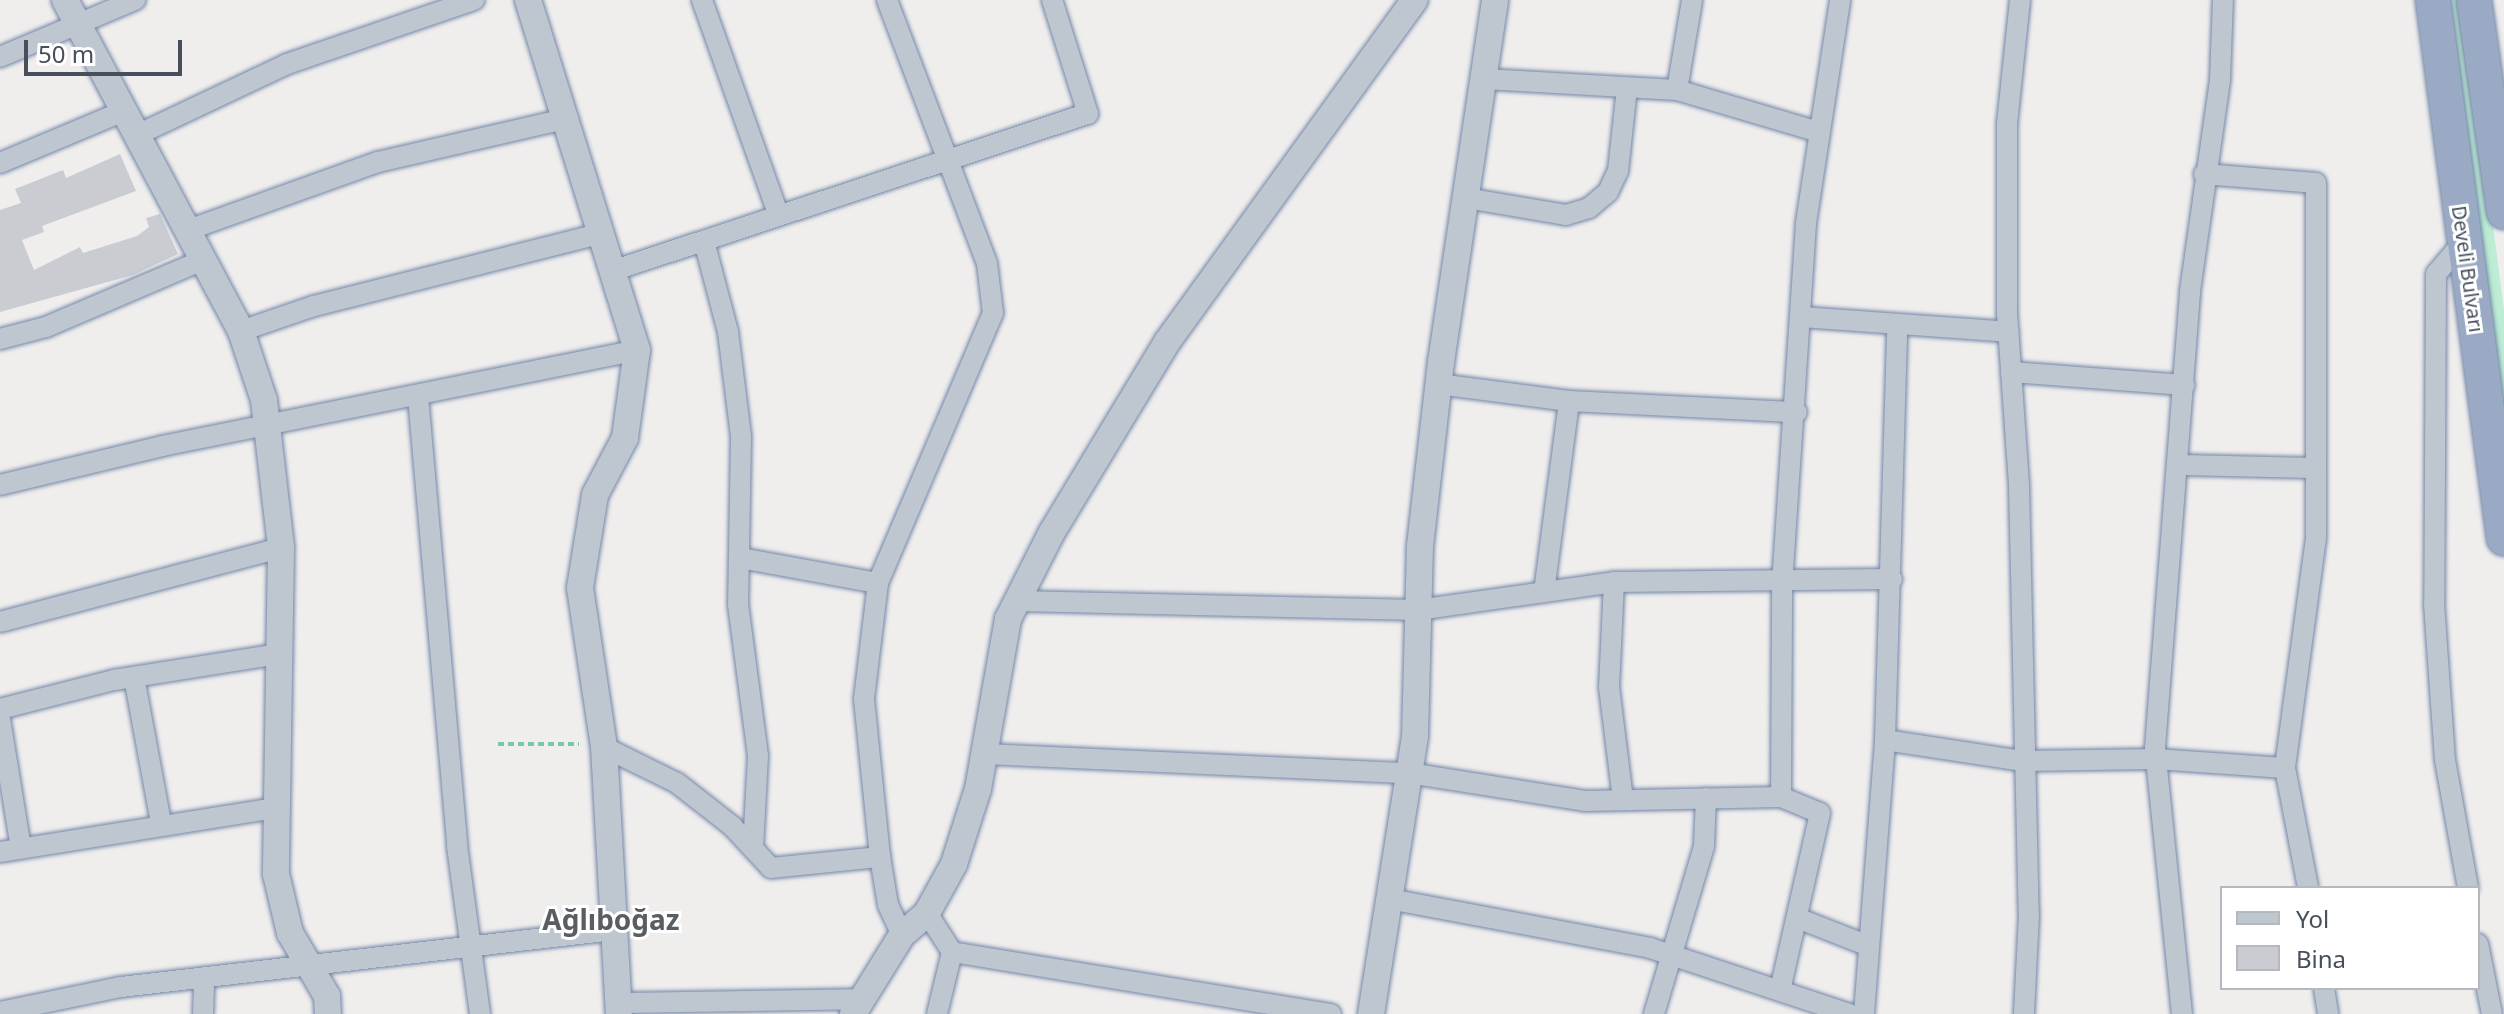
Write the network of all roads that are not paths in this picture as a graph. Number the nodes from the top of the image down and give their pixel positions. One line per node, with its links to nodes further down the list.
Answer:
1 (65, 0): 16 (street)
2 (135, 0): 16 (street)
3 (474, 0): 24 (street)
4 (528, 0): 22 (street)
5 (702, 0): 30 (street)
6 (887, 0): 25 (street)
7 (1052, 0): 25 (street)
8 (1415, 0): 61 (street)
9 (1495, 0): 18 (street)
10 (1692, 0): 20 (street)
11 (1840, 0): 23 (street)
12 (2020, 0): 40 (street)
13 (2223, 0): 27 (street)
14 (2433, 0): 34 (highway, Develi Bulvarı)
15 (2474, 0): 29 (highway)
16 (78, 25): 17 (street); 21 (street)
17 (0, 57)
18 (1485, 79): 19 (street); 28 (street)
19 (1627, 88): 20 (street); 28 (street)
20 (1677, 90): 23 (street)
21 (124, 111): 24 (street); 26 (street)
22 (568, 118): 31 (street); 32 (street)
23 (1819, 132): 37 (street)
24 (137, 135): 31 (street)
25 (948, 160): 30 (street); 58 (street)
26 (0, 163)
27 (2204, 174): 45 (street); 51 (street)
28 (1466, 198): 44 (street)
29 (2504, 212)
30 (779, 216): 33 (street)
31 (188, 230): 35 (street)
32 (603, 233): 36 (street); 39 (street)
33 (704, 241): 36 (street); 55 (street)
34 (2464, 241): 53 (highway, Develi Bulvarı); 85 (street)
35 (203, 260): 39 (street); 41 (street)
36 (615, 270): 42 (street)
37 (1801, 317): 38 (street); 48 (street)
38 (1897, 324): 40 (street); 56 (street)
39 (241, 331): 49 (street)
40 (2008, 332): 43 (street)
41 (0, 339)
42 (637, 350): 46 (street); 69 (street)
43 (2011, 372): 45 (street); 72 (street)
44 (1438, 384): 47 (street); 62 (street)
45 (2185, 385): 50 (street)
46 (418, 396): 49 (street); 92 (street)
47 (1569, 401): 48 (street); 60 (street)
48 (1797, 412): 59 (street)
49 (267, 426): 52 (street); 54 (street)
50 (2181, 465): 51 (street); 71 (street)
51 (2314, 468): 73 (street)
52 (0, 485)
53 (2504, 538)
54 (281, 548): 63 (street); 64 (street)
55 (740, 558): 58 (street); 81 (street)
56 (1892, 579): 59 (street); 68 (street)
57 (1614, 582): 59 (street); 60 (street); 77 (street)
58 (878, 583): 83 (street)
59 (1782, 585): 75 (street)
60 (1544, 592): 62 (street)
61 (1017, 601): 62 (street); 70 (street)
62 (1418, 610): 74 (street)
63 (0, 622)
64 (278, 654): 65 (street); 78 (street)
65 (134, 677): 66 (street); 79 (street)
66 (0, 709)
67 (0, 719): 80 (street)
68 (1885, 740): 72 (street); 91 (street)
69 (604, 747): 81 (street); 89 (street)
70 (984, 754): 74 (street); 87 (street)
71 (2156, 759): 72 (street); 73 (street); 115 (street)
72 (2023, 761): 114 (street)
73 (2285, 768): 84 (street)
74 (1409, 773): 77 (street); 86 (street)
75 (1781, 797): 76 (street); 88 (street)
76 (1706, 798): 77 (street); 94 (street)
77 (1623, 800)
78 (276, 808): 79 (street); 96 (street)
79 (161, 823): 80 (street)
80 (21, 848): 82 (street)
81 (753, 849): 83 (street)
82 (0, 852)
83 (880, 857): 90 (street)
84 (2308, 886)
85 (2468, 886)
86 (1389, 899): 94 (street); 110 (street)
87 (927, 913): 90 (street); 93 (street)
88 (1800, 919): 91 (street); 99 (street)
89 (613, 930): 92 (street); 102 (street)
90 (902, 935): 101 (street)
91 (1866, 945): 113 (street)
92 (474, 947): 96 (street); 107 (street)
93 (952, 952): 108 (street); 109 (street)
94 (1671, 955): 99 (street); 111 (street)
95 (2480, 956): 103 (street)
96 (308, 967): 97 (street); 106 (street)
97 (204, 978): 100 (street); 105 (street)
98 (2324, 990): 116 (street)
99 (1780, 991): 112 (street)
100 (66, 1005): 104 (street)
101 (857, 1006): 102 (street)
102 (619, 1008)
103 (2489, 1011)
104 (0, 1012)
105 (203, 1014)
106 (328, 1014)
107 (480, 1014)
108 (937, 1014)
109 (1331, 1014)
110 (1371, 1014)
111 (1654, 1014)
112 (1849, 1014)
113 (1864, 1014)
114 (2024, 1014)
115 (2182, 1014)
116 (2328, 1014)

